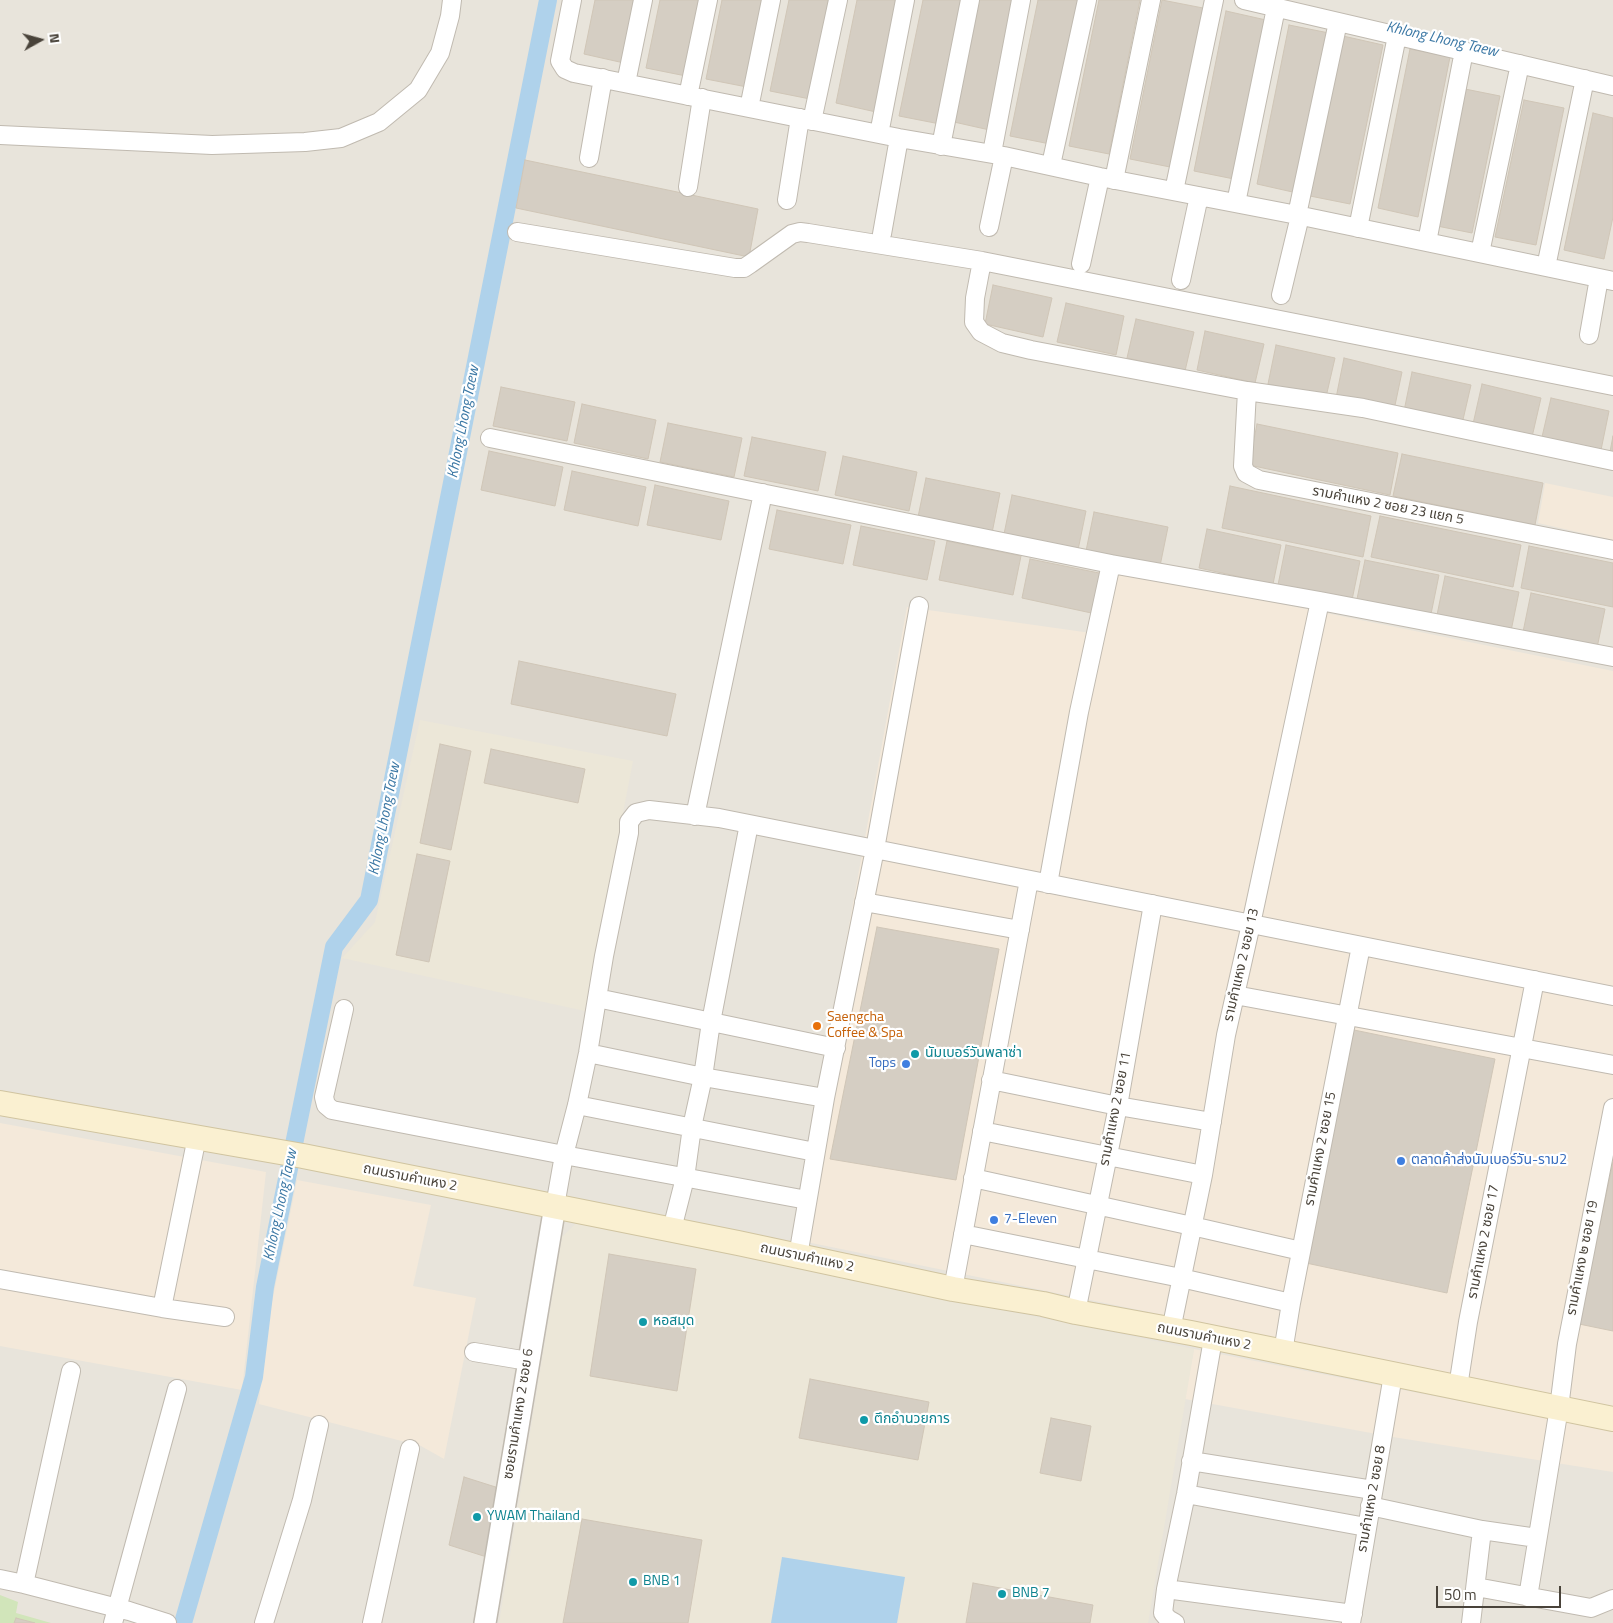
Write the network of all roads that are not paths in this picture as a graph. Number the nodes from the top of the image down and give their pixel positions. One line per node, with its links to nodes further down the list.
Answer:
1 (452, 0): 27 (street)
2 (572, 0): 19 (street)
3 (644, 0): 21 (street)
4 (708, 0): 23 (street)
5 (771, 0): 24 (street)
6 (838, 0): 25 (street)
7 (904, 0): 26 (street)
8 (970, 0): 29 (street)
9 (1021, 0): 30 (street)
10 (1087, 0): 32 (street)
11 (1151, 0): 33 (street)
12 (1214, 0): 35 (street)
13 (1244, 0): 14 (street)
14 (1276, 8): 15 (street); 38 (street)
15 (1338, 22): 16 (street); 39 (street)
16 (1397, 36): 17 (street); 41 (street)
17 (1464, 51): 18 (street); 44 (street)
18 (1520, 64): 20 (street); 45 (street)
19 (603, 78): 21 (street); 31 (street)
20 (1585, 79): 22 (street); 48 (street)
21 (626, 83): 23 (street)
22 (1613, 86)
23 (695, 97): 24 (street); 34 (street)
24 (749, 108): 25 (street)
25 (806, 119): 26 (street); 37 (street)
26 (879, 134): 28 (street)
27 (0, 135)
28 (899, 138): 29 (street); 43 (street)
29 (941, 146): 30 (street)
30 (998, 154): 32 (street); 40 (street)
31 (589, 158)
32 (1051, 165): 33 (street)
33 (1107, 178): 35 (street); 47 (street)
34 (688, 187)
35 (1174, 192): 36 (street)
36 (1198, 196): 38 (street); 50 (street)
37 (787, 200)
38 (1236, 203): 39 (street)
39 (1298, 216): 41 (street); 51 (street)
40 (989, 227)
41 (1358, 228): 44 (street)
42 (517, 232): 46 (street)
43 (882, 234)
44 (1426, 242): 45 (street)
45 (1480, 253): 48 (street)
46 (982, 261): 53 (street); 54 (street)
47 (1081, 264)
48 (1546, 267): 49 (street)
49 (1606, 279): 52 (street)
50 (1181, 280)
51 (1281, 295)
52 (1589, 335)
53 (1613, 386)
54 (1247, 391): 56 (street); 58 (street, รามคำแหง 2 ซอย 23 แยก 5)
55 (490, 438): 57 (street)
56 (1613, 460)
57 (763, 493): 59 (street); 63 (street)
58 (1613, 550)
59 (1111, 564): 60 (street); 67 (street)
60 (1320, 601): 62 (street); 70 (street, รามคำแหง 2 ซอย 13)
61 (919, 606): 65 (street)
62 (1613, 657)
63 (695, 816): 64 (street); 76 (street)
64 (750, 824): 65 (street); 79 (street)
65 (876, 849): 66 (street); 68 (street)
66 (1029, 880): 67 (street); 71 (street)
67 (1048, 884): 69 (street)
68 (864, 902): 71 (street); 80 (street)
69 (1153, 904): 70 (street); 89 (street, รามคำแหง 2 ซอย 11)
70 (1252, 924): 72 (street); 74 (street, รามคำแหง 2 ซอย 13)
71 (1020, 930): 85 (street)
72 (1361, 946): 73 (street); 78 (street, รามคำแหง 2 ซอย 15)
73 (1535, 980): 75 (street); 81 (street, รามคำแหง 2 ซอย 17)
74 (1235, 995): 78 (street); 91 (street, รามคำแหง 2 ซอย 13)
75 (1613, 996)
76 (597, 998): 79 (street); 82 (street)
77 (344, 1009): 96 (street)
78 (1348, 1016): 81 (street); 107 (street, รามคำแหง 2 ซอย 15)
79 (711, 1022): 80 (street); 84 (street)
80 (836, 1048): 86 (street)
81 (1522, 1048): 83 (street); 124 (street, รามคำแหง 2 ซอย 17)
82 (588, 1054): 84 (street); 88 (street)
83 (1613, 1065)
84 (703, 1076): 86 (street); 92 (street)
85 (991, 1080): 89 (street); 93 (street)
86 (825, 1098): 95 (street)
87 (0, 1103): 94 (main road, ถนนรามคำแหง 2)
88 (577, 1105): 92 (street); 96 (street)
89 (1118, 1106): 91 (street); 97 (street, รามคำแหง 2 ซอย 11)
90 (1613, 1108): 126 (street, รามคำแหง ๒ ซอย 19)
91 (1212, 1122): 98 (street, รามคำแหง 2 ซอย 13)
92 (692, 1127): 95 (street); 99 (street)
93 (982, 1132): 97 (street); 100 (street)
94 (197, 1137): 103 (main road, ถนนรามคำแหง 2); 114 (street)
95 (815, 1152): 101 (street)
96 (564, 1155): 99 (street); 103 (street)
97 (1107, 1157): 98 (street); 102 (street, รามคำแหง 2 ซอย 11)
98 (1203, 1175): 104 (street, รามคำแหง 2 ซอย 13)
99 (684, 1178): 101 (street); 105 (street)
100 (973, 1178): 102 (street); 106 (street)
101 (807, 1200): 108 (street)
102 (1098, 1205): 104 (street); 109 (street, รามคำแหง 2 ซอย 11)
103 (555, 1206): 105 (main road, ถนนรามคำแหง 2); 121 (street, ซอยรามคำแหง 2 ซอย 6)
104 (1192, 1226): 107 (street); 110 (street, รามคำแหง 2 ซอย 13)
105 (672, 1229): 108 (main road, ถนนรามคำแหง 2)
106 (962, 1234): 109 (street); 112 (street)
107 (1301, 1251): 113 (street, รามคำแหง 2 ซอย 15)
108 (798, 1256): 112 (main road, ถนนรามคำแหง 2)
109 (1087, 1259): 110 (street); 115 (street, รามคำแหง 2 ซอย 11)
110 (1181, 1278): 113 (street); 117 (street, รามคำแหง 2 ซอย 13)
111 (0, 1279): 114 (street)
112 (953, 1289): 115 (main road, ถนนรามคำแหง 2)
113 (1291, 1303): 120 (street, รามคำแหง 2 ซอย 15)
114 (162, 1308): 116 (street)
115 (1076, 1312): 117 (main road, ถนนรามคำแหง 2)
116 (224, 1317)
117 (1171, 1330): 118 (main road, ถนนรามคำแหง 2)
118 (1212, 1339): 120 (main road, ถนนรามคำแหง 2); 130 (street)
119 (474, 1352): 121 (street)
120 (1282, 1352): 123 (main road, ถนนรามคำแหง 2)
121 (528, 1361): 147 (street, ซอยรามคำแหง 2 ซอย 6)
122 (71, 1371): 137 (street)
123 (1393, 1374): 124 (main road, ถนนรามคำแหง 2); 132 (street, รามคำแหง 2 ซอย 8)
124 (1458, 1387): 126 (main road, ถนนรามคำแหง 2)
125 (177, 1389): 142 (street)
126 (1559, 1408): 127 (main road, ถนนรามคำแหง 2); 135 (street, รามคำแหง ๒ ซอย 19)
127 (1613, 1419)
128 (319, 1425): 145 (street)
129 (410, 1449): 146 (street)
130 (1191, 1461): 131 (street); 132 (street)
131 (1186, 1494): 133 (street); 139 (street)
132 (1372, 1498): 133 (street, รามคำแหง 2 ซอย 8); 134 (street)
133 (1366, 1527): 143 (street, รามคำแหง 2 ซอย 8)
134 (1482, 1530): 135 (street); 138 (street)
135 (1537, 1538): 140 (street, รามคำแหง ๒ ซอย 19)
136 (0, 1579): 137 (street)
137 (24, 1584): 142 (street)
138 (1476, 1587): 140 (street); 149 (street)
139 (1166, 1590): 143 (street); 148 (street)
140 (1528, 1596): 141 (street)
141 (1613, 1599)
142 (115, 1616): 144 (street)
143 (1352, 1619)
144 (161, 1621)
145 (264, 1623)
146 (372, 1623)
147 (485, 1623)
148 (1175, 1623)
149 (1472, 1623)

